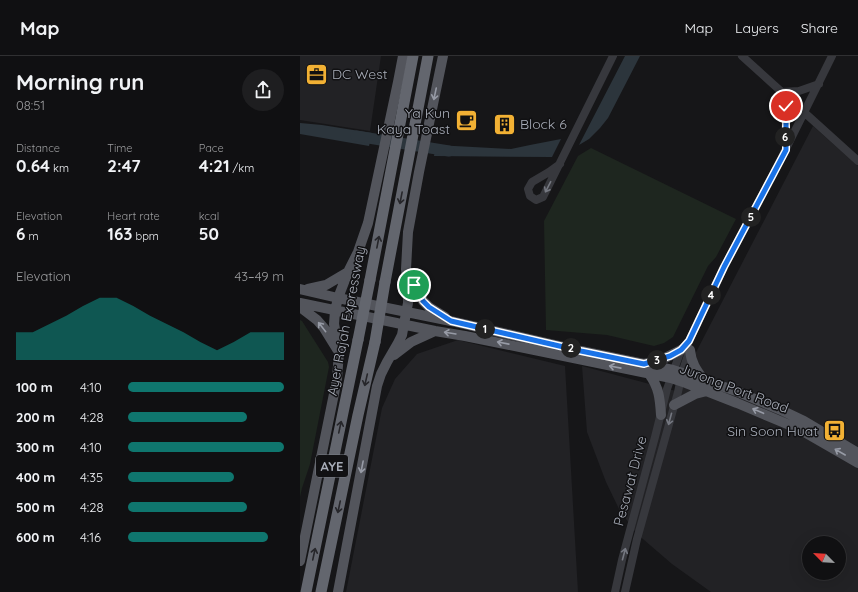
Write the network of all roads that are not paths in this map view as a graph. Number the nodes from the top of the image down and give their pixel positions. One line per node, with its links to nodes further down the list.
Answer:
1 (402, 56): 11 (main road)
2 (413, 56): 11 (highway, Ayer Rajah Expressway / AYE)
3 (428, 56): 41 (highway, AYE, one-way to 41, bridge)
4 (443, 56): 16 (main road, one-way to 16)
5 (613, 56): 15 (street)
6 (742, 56): 9 (street)
7 (832, 56): 8 (street)
8 (819, 84): 9 (street); 10 (street)
9 (781, 92): 10 (street); 12 (street)
10 (805, 112): 12 (street); 14 (street)
11 (393, 133): 13 (highway, Ayer Rajah Expressway / AYE)
12 (786, 150): 27 (street)
13 (389, 155): 17 (main road); 40 (highway, Ayer Rajah Expressway / AYE, one-way to 13, bridge)
14 (858, 161)
15 (560, 164): 15 (street, one-way to 15)
16 (406, 269): 23 (main road); 24 (main road)
17 (348, 272): 18 (main road); 19 (main road)
18 (300, 288): 19 (main road, Jurong Port Road)
19 (338, 298): 22 (main road); 23 (main road, Jurong Port Road)
20 (300, 303): 22 (main road, Jurong Port Road)
21 (300, 307): 28 (main road, one-way to 21)
22 (335, 311): 25 (main road, Jurong Port Road); 28 (main road)
23 (406, 312): 24 (main road, Jurong Port Road); 25 (main road)
24 (451, 321): 30 (main road, Jurong Port Road)
25 (404, 324): 26 (main road, Jurong Port Road); 29 (main road)
26 (435, 331): 29 (main road); 31 (main road, Jurong Port Road, one-way to 26)
27 (687, 347): 30 (main road); 32 (street); 33 (main road)
28 (339, 352): 39 (main road)
29 (387, 362): 42 (main road, one-way to 42)
30 (644, 364): 32 (main road, Jurong Port Road)
31 (649, 374): 32 (main road, Jurong Port Road); 36 (main road)
32 (676, 375): 33 (main road, Jurong Port Road); 34 (main road, Jurong Port Road); 35 (street, Pesawat Drive); 36 (street, Pesawat Drive)
33 (704, 380): 37 (main road, Jurong Port Road)
34 (708, 391): 35 (main road); 38 (main road, Jurong Port Road, one-way to 34)
35 (674, 405): 44 (street, Pesawat Drive, one-way to 44)
36 (661, 415): 43 (street, Pesawat Drive, one-way to 36)
37 (858, 453)
38 (858, 463)
39 (300, 561)
40 (306, 592)
41 (321, 592)
42 (338, 592)
43 (616, 592)
44 (625, 592)

